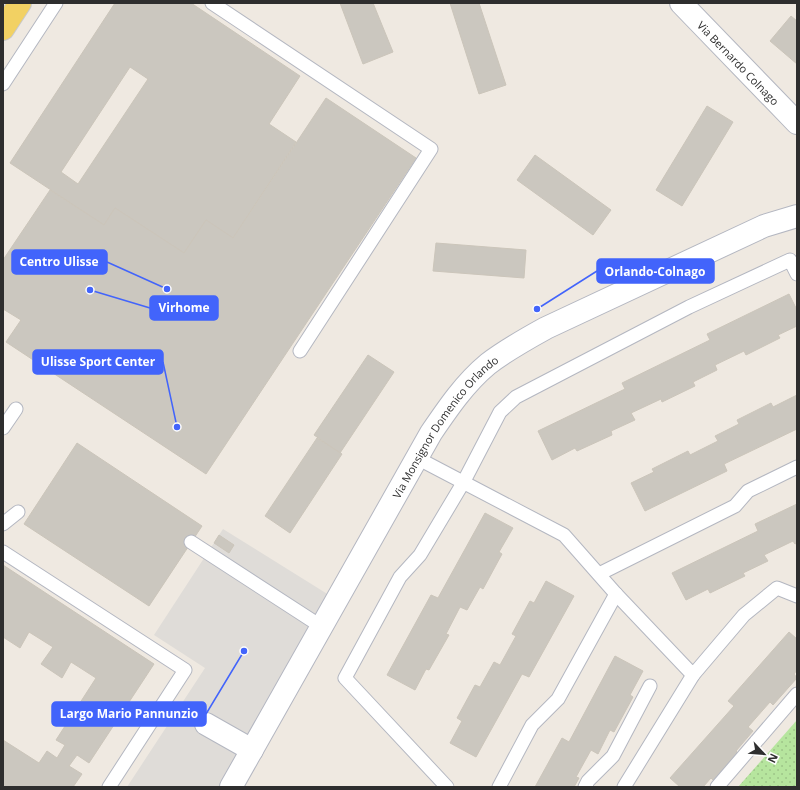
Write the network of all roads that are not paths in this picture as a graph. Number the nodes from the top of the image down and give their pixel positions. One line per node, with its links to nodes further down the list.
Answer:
1 (20, 3): 5 (main road)
2 (56, 3): 6 (lane)
3 (212, 3): 10 (lane)
4 (681, 3): 7 (main road, Via Bernardo Colnago)
5 (3, 29)
6 (3, 84)
7 (797, 123)
8 (797, 216): 13 (main road, Via Monsignor Domenico Orlando)
9 (797, 274): 15 (lane)
10 (300, 351)
11 (16, 409): 12 (lane)
12 (3, 428)
13 (418, 458): 15 (lane); 23 (main road, Via Monsignor Domenico Orlando)
14 (797, 466): 20 (lane)
15 (463, 482): 20 (lane); 31 (lane)
16 (18, 512): 17 (lane)
17 (3, 524)
18 (191, 542): 23 (lane)
19 (3, 552): 29 (lane)
20 (599, 574): 21 (lane)
21 (616, 594): 24 (lane); 32 (lane)
22 (797, 596): 24 (lane)
23 (322, 627): 28 (main road, Via Monsignor Domenico Orlando)
24 (693, 675): 34 (lane)
25 (650, 686): 33 (lane)
26 (797, 694): 35 (lane)
27 (206, 724): 28 (main road)
28 (252, 750): 30 (main road, Via Monsignor Domenico Orlando)
29 (109, 787)
30 (232, 787)
31 (447, 787)
32 (499, 787)
33 (585, 787)
34 (624, 787)
35 (717, 787)

